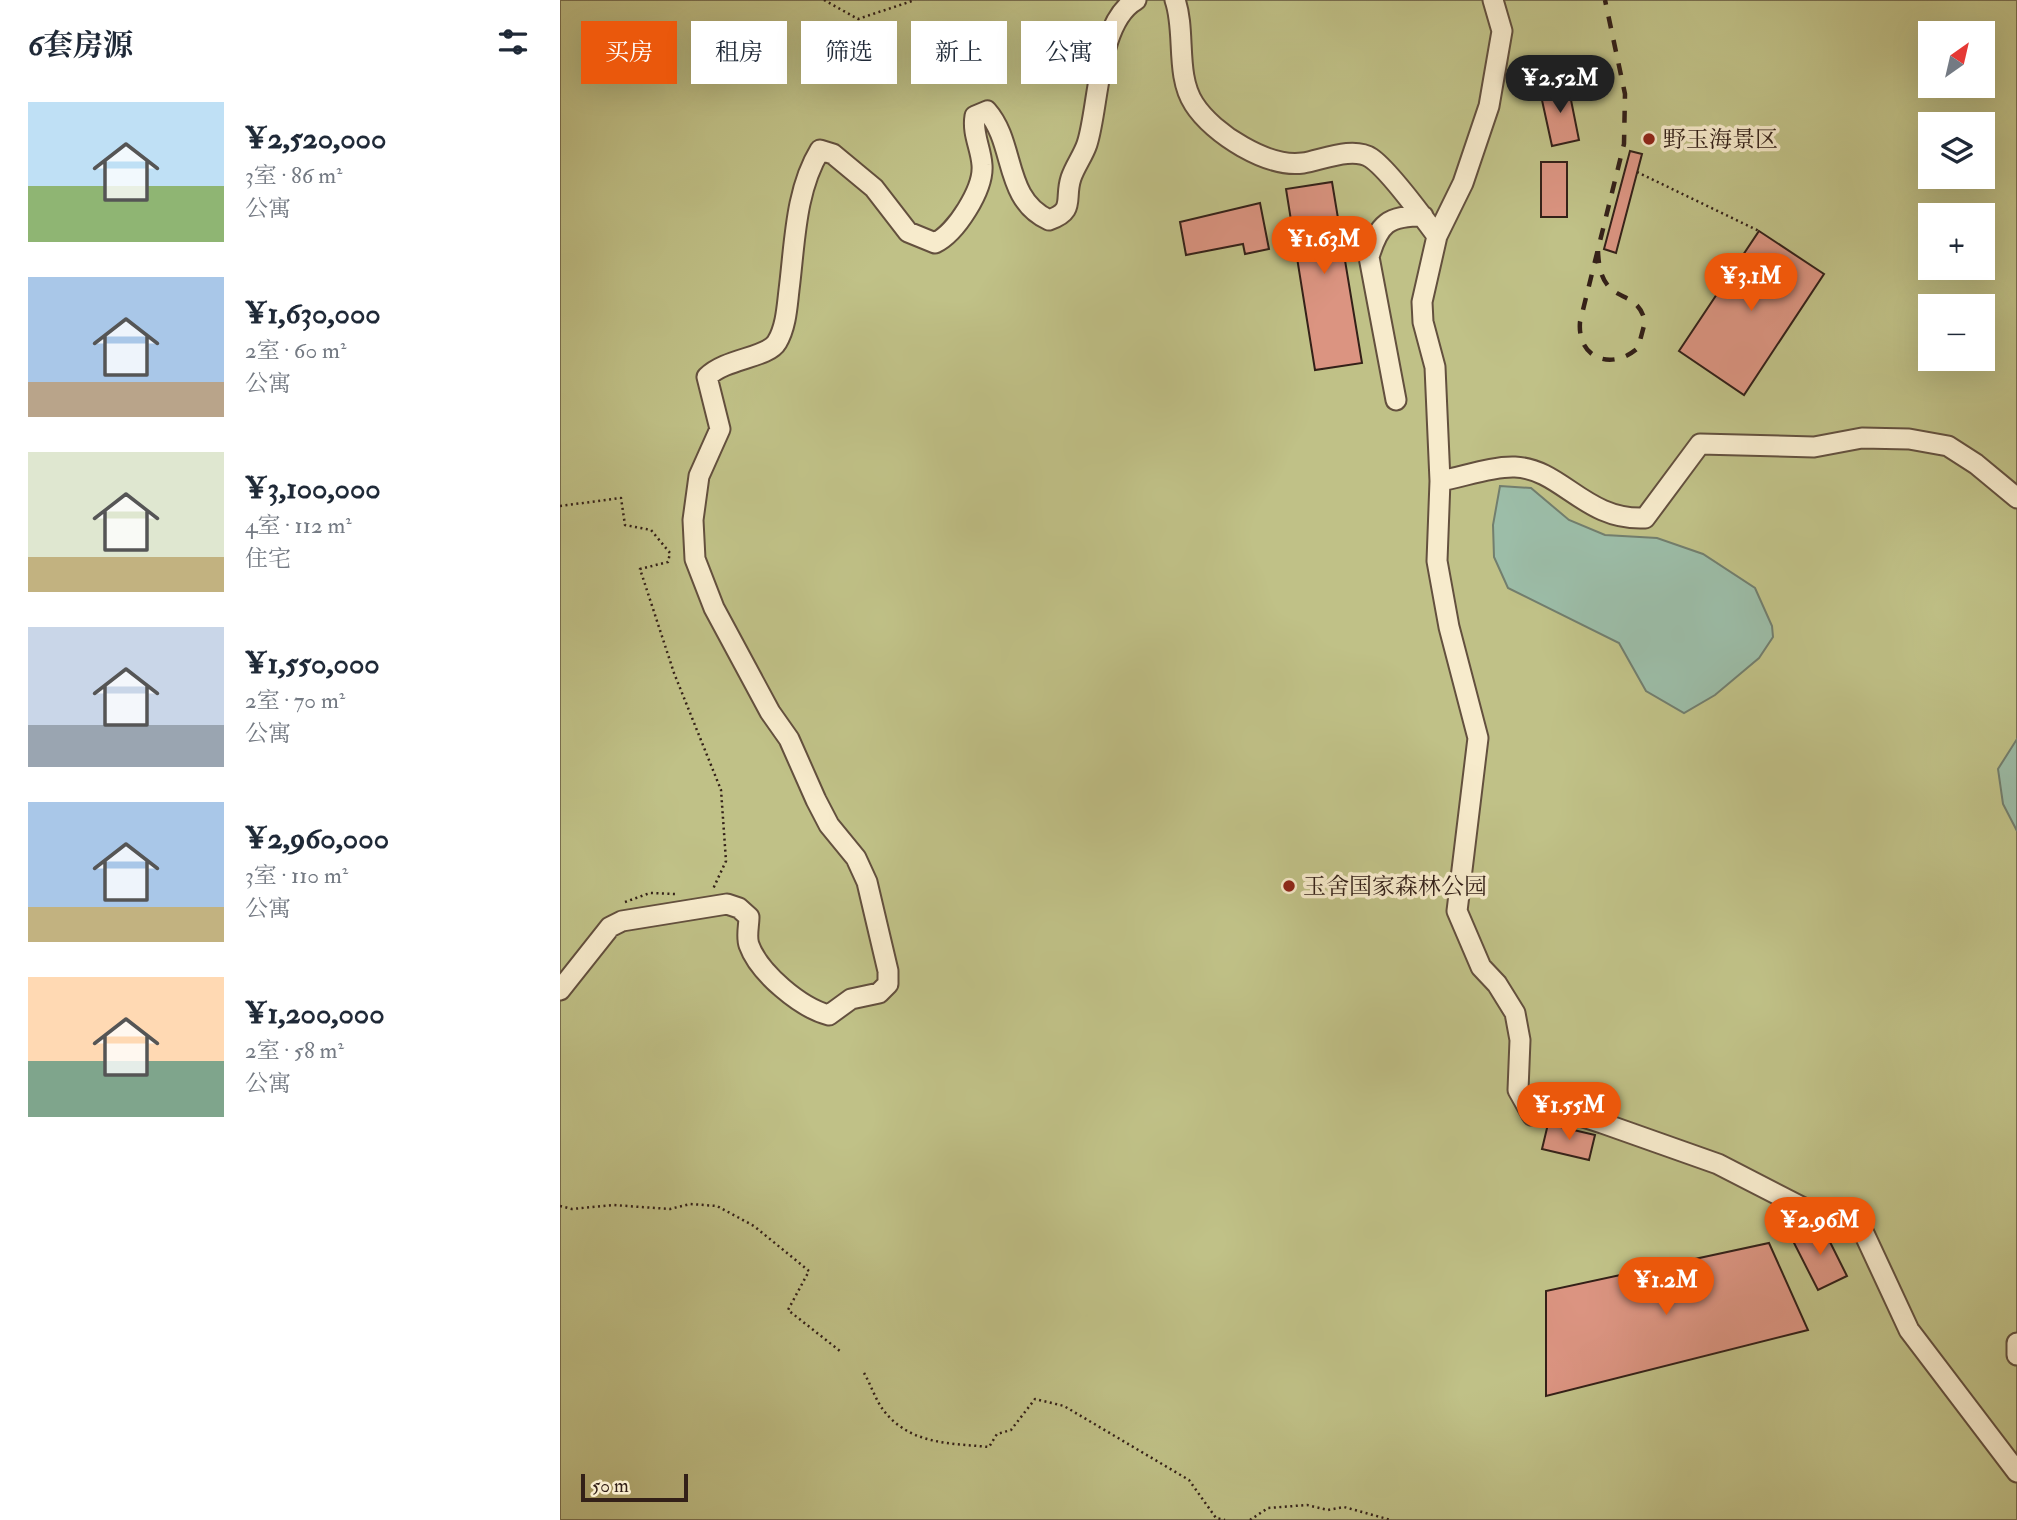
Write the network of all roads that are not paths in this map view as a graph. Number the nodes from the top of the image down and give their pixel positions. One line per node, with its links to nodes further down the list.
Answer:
1 (1136, 0): 9 (street)
2 (1175, 0): 4 (street)
3 (1493, 0): 5 (street)
4 (1423, 216): 5 (street); 6 (street)
5 (1437, 236): 7 (street)
6 (1396, 400)
7 (1440, 481): 8 (street); 12 (street)
8 (2017, 498)
9 (560, 990)
10 (2017, 1343): 11 (street)
11 (2017, 1354)
12 (2017, 1472)

